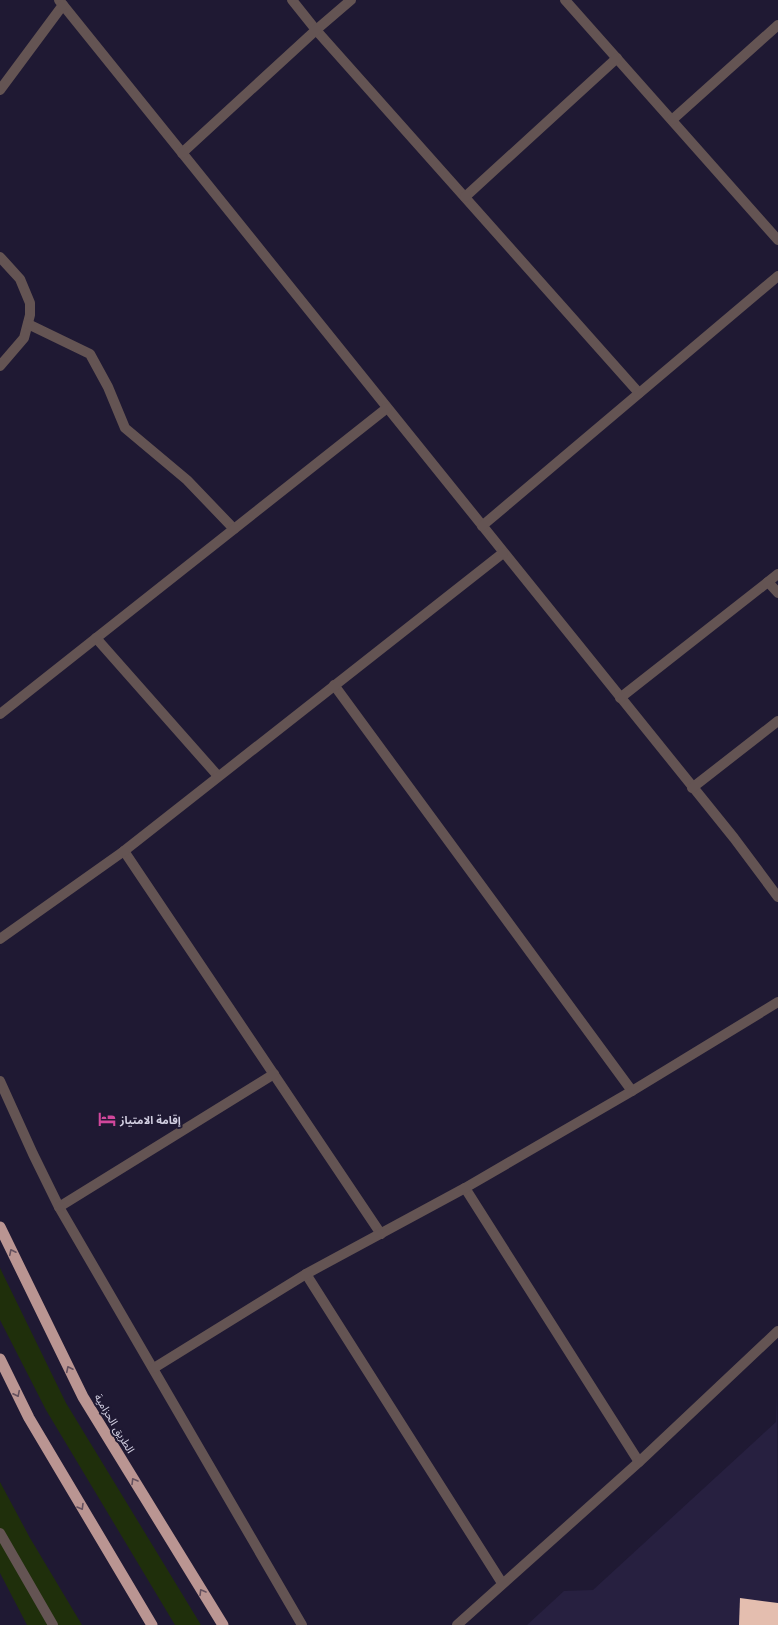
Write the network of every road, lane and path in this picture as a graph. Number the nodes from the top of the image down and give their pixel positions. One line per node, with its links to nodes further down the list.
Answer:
1 (292, 0): 6 (street)
2 (351, 0): 6 (street)
3 (565, 0): 7 (street)
4 (61, 2): 8 (street); 10 (street)
5 (778, 25): 9 (street)
6 (316, 30): 10 (street); 11 (street)
7 (617, 58): 9 (street); 11 (street)
8 (0, 90)
9 (672, 120): 12 (street)
10 (182, 153): 18 (street)
11 (465, 197): 17 (street)
12 (778, 240)
13 (0, 257): 15 (street)
14 (778, 276): 17 (street)
15 (28, 324): 16 (street); 20 (street)
16 (0, 366)
17 (639, 393): 19 (street)
18 (387, 408): 19 (street); 20 (street)
19 (482, 526): 21 (street)
20 (234, 529): 25 (street)
21 (503, 553): 26 (street); 27 (street)
22 (778, 574): 23 (street)
23 (768, 582): 24 (street); 27 (street)
24 (778, 593)
25 (96, 638): 28 (street); 30 (street)
26 (334, 685): 30 (street); 38 (street)
27 (620, 698): 31 (street)
28 (0, 714)
29 (778, 721): 31 (street)
30 (218, 776): 32 (street)
31 (692, 788): 33 (street)
32 (124, 851): 34 (street); 36 (street)
33 (778, 897)
34 (0, 939)
35 (778, 1002): 38 (street)
36 (274, 1074): 40 (street); 42 (street)
37 (0, 1080): 40 (street)
38 (632, 1091): 39 (street)
39 (465, 1188): 42 (street); 47 (street)
40 (59, 1207): 46 (street)
41 (0, 1227): 52 (highway, الطريق الحزامية, one-way to 41)
42 (381, 1234): 43 (street)
43 (306, 1274): 46 (street); 49 (street)
44 (778, 1331): 47 (street)
45 (0, 1359): 51 (highway, one-way to 51)
46 (154, 1368): 53 (street)
47 (639, 1462): 49 (street)
48 (0, 1533): 50 (street)
49 (502, 1583): 54 (street)
50 (53, 1625)
51 (152, 1625)
52 (223, 1625)
53 (302, 1625)
54 (457, 1625)

